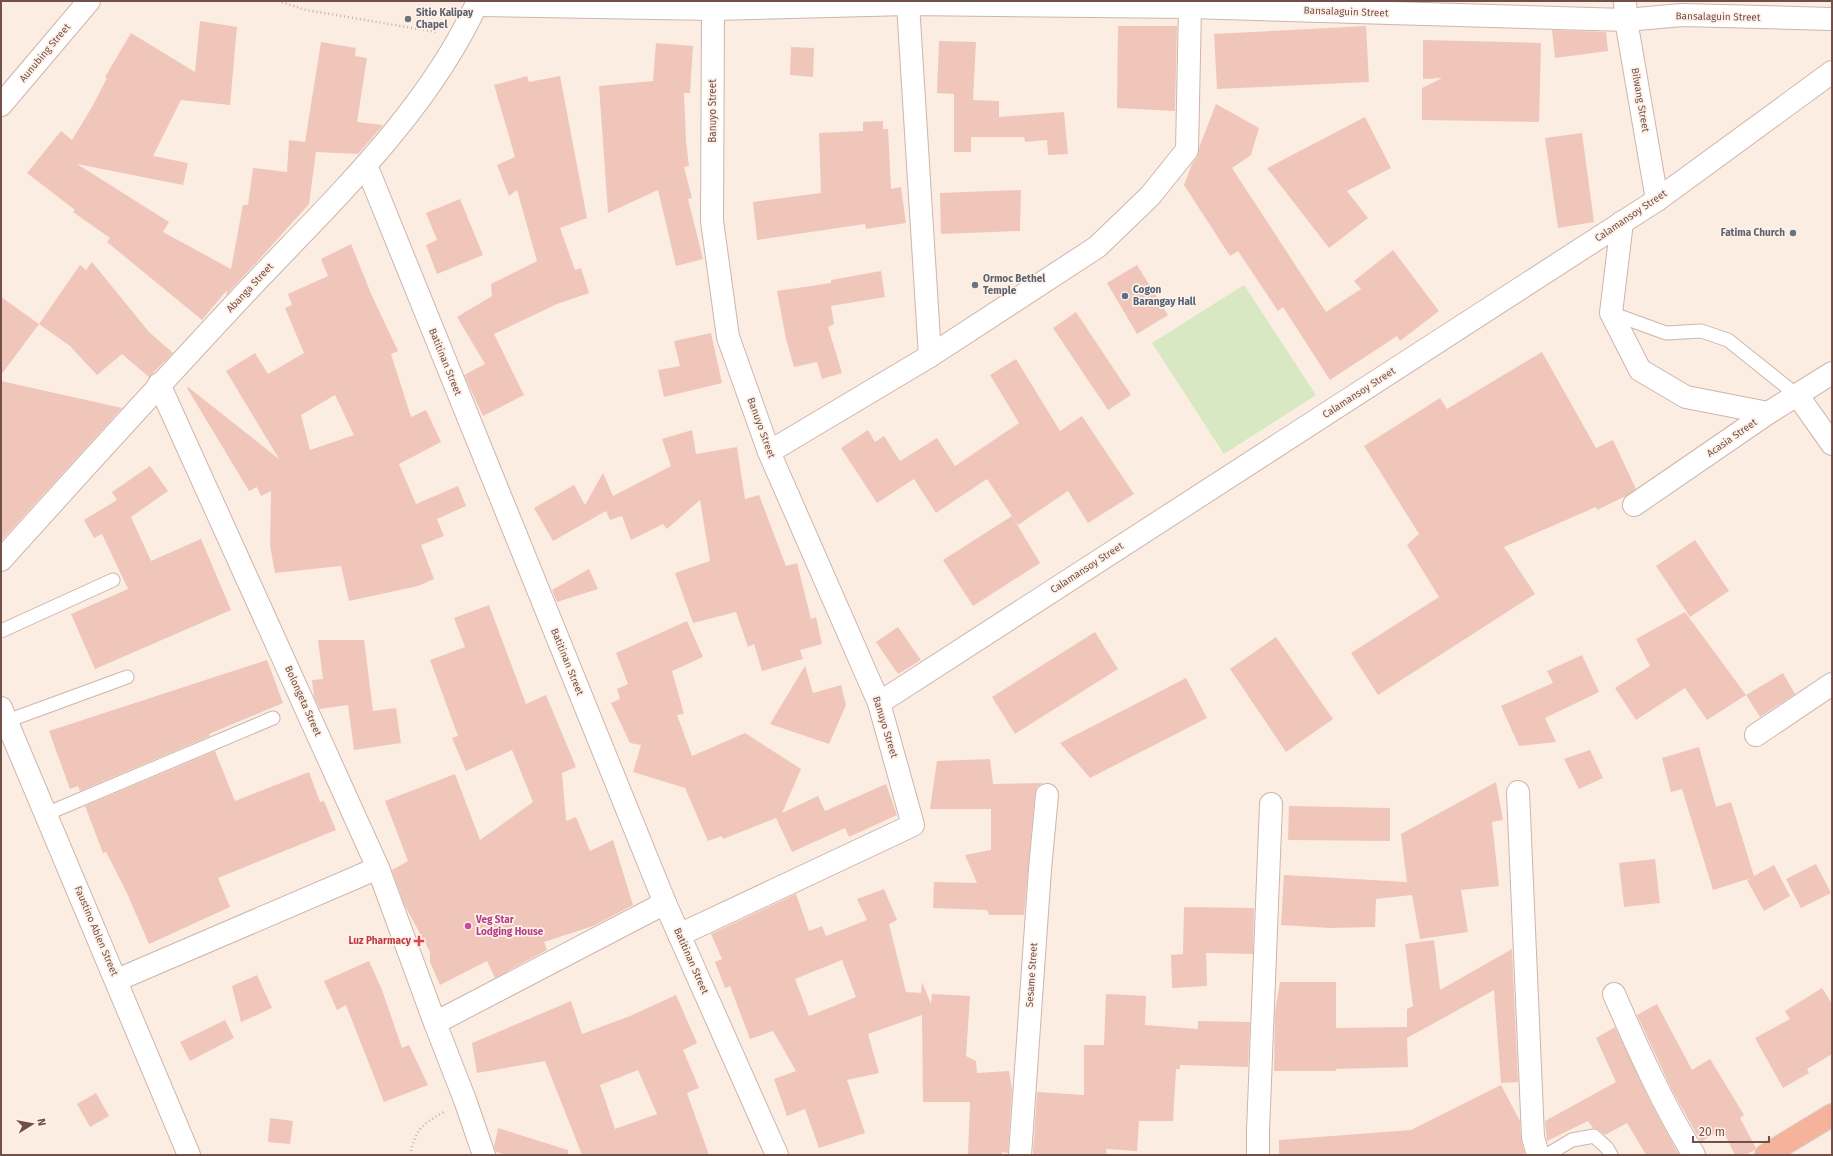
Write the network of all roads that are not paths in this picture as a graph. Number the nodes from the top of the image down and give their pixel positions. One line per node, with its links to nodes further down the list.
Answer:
1 (89, 1): 10 (street, Aunubing Street)
2 (477, 3): 6 (street, Bansalaguin Street); 11 (street, Abanga Street)
3 (1079, 3): 4 (street, Bansalaguin Street); 5 (street, Bansalaguin Street)
4 (908, 4): 6 (street, Bansalaguin Street); 15 (street)
5 (1190, 7): 7 (street, Bansalaguin Street); 15 (street)
6 (713, 10): 21 (street, Banuyo Street)
7 (1626, 11): 8 (street, Bansalaguin Street); 12 (street, Bilwang Street)
8 (1832, 19)
9 (1832, 72): 12 (street, Calamansoy Street)
10 (1, 105)
11 (366, 165): 17 (street, Abanga Street); 37 (street, Batitinan Street)
12 (1657, 200): 13 (street, Calamansoy Street)
13 (1622, 222): 14 (street); 28 (street, Calamansoy Street)
14 (1611, 313): 18 (lane); 19 (street)
15 (930, 356): 21 (street)
16 (1832, 373): 18 (street, Acasia Street)
17 (159, 384): 23 (street, Abanga Street); 36 (street, Bolongeta Street)
18 (1798, 396): 19 (street, Acasia Street); 20 (street)
19 (1768, 413): 22 (street, Acasia Street)
20 (1832, 444)
21 (769, 452): 28 (street, Banuyo Street)
22 (1634, 505)
23 (1, 560)
24 (113, 580): 25 (lane)
25 (1, 631)
26 (126, 677): 30 (lane)
27 (1832, 684): 31 (street)
28 (880, 702): 38 (street, Banuyo Street)
29 (272, 718): 35 (lane)
30 (4, 723): 35 (street, Faustino Ablen Street)
31 (1756, 735)
32 (1518, 792): 48 (street)
33 (1047, 795): 46 (street, Sesame Street)
34 (1271, 804): 47 (street)
35 (46, 814): 39 (street, Faustino Ablen Street)
36 (378, 868): 39 (street); 41 (street, Bolongeta Street)
37 (665, 903): 38 (street, Batitinan Street); 41 (street)
38 (679, 935): 45 (street, Batitinan Street)
39 (117, 980): 43 (street, Faustino Ablen Street)
40 (1614, 994): 51 (street)
41 (435, 1023): 44 (street, Bolongeta Street)
42 (1832, 1115): 52 (highway)
43 (189, 1155)
44 (484, 1155)
45 (777, 1155)
46 (1020, 1155)
47 (1258, 1155)
48 (1538, 1155)
49 (1547, 1155): 50 (lane)
50 (1611, 1155)
51 (1694, 1155)
52 (1766, 1155)

